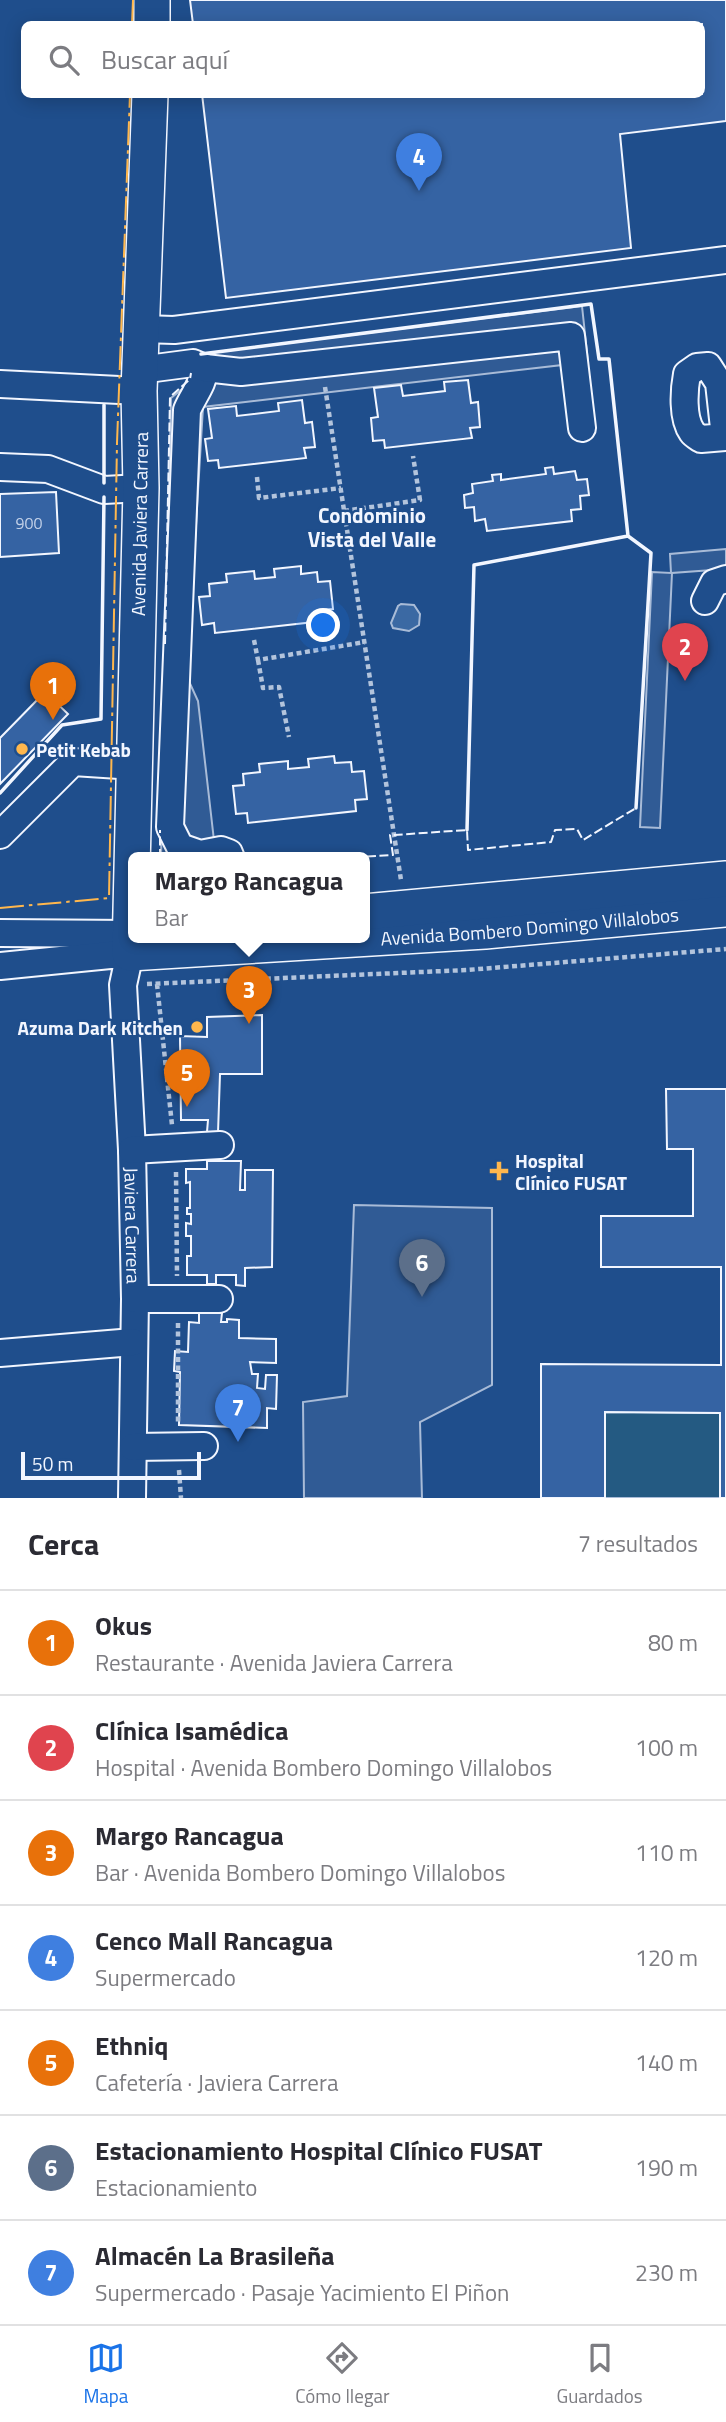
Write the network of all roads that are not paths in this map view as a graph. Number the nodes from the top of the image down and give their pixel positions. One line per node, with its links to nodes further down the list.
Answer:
1 (152, 0): 2 (main road)
2 (152, 21)
3 (150, 98): 5 (main road, Avenida Javiera Carrera)
4 (726, 260): 5 (street)
5 (142, 329): 7 (main road, Avenida Javiera Carrera)
6 (205, 368): 7 (street); 9 (street); 17 (street)
7 (140, 381): 8 (street); 11 (main road, Avenida Javiera Carrera)
8 (0, 384)
9 (582, 428)
10 (0, 467): 11 (street)
11 (141, 488): 14 (main road, Avenida Javiera Carrera)
12 (726, 579): 13 (street)
13 (705, 601)
14 (135, 766): 15 (street); 16 (main road, Avenida Javiera Carrera)
15 (0, 835)
16 (132, 852)
17 (194, 852)
18 (726, 879): 19 (main road, Avenida Bombero Domingo Villalobos)
19 (652, 901): 20 (main road, Avenida Bombero Domingo Villalobos); 21 (main road, Avenida Bombero Domingo Villalobos); 23 (main road, Avenida Bombero Domingo Villalobos)
20 (726, 909)
21 (370, 912)
22 (0, 933): 25 (street, Avenida Bombero Domingo Villalobos)
23 (370, 937)
24 (271, 943): 25 (main road, Avenida Bombero Domingo Villalobos)
25 (129, 951): 26 (street, Avenida Bombero Domingo Villalobos); 28 (street, Javiera Carrera)
26 (0, 966)
27 (220, 1145): 28 (street)
28 (132, 1150): 29 (street, Javiera Carrera)
29 (135, 1299): 30 (street); 31 (street, Javiera Carrera)
30 (219, 1299)
31 (133, 1342): 32 (street); 34 (street, Javiera Carrera)
32 (0, 1353)
33 (204, 1446): 34 (street)
34 (133, 1447): 35 (street, Javiera Carrera)
35 (132, 1498)

